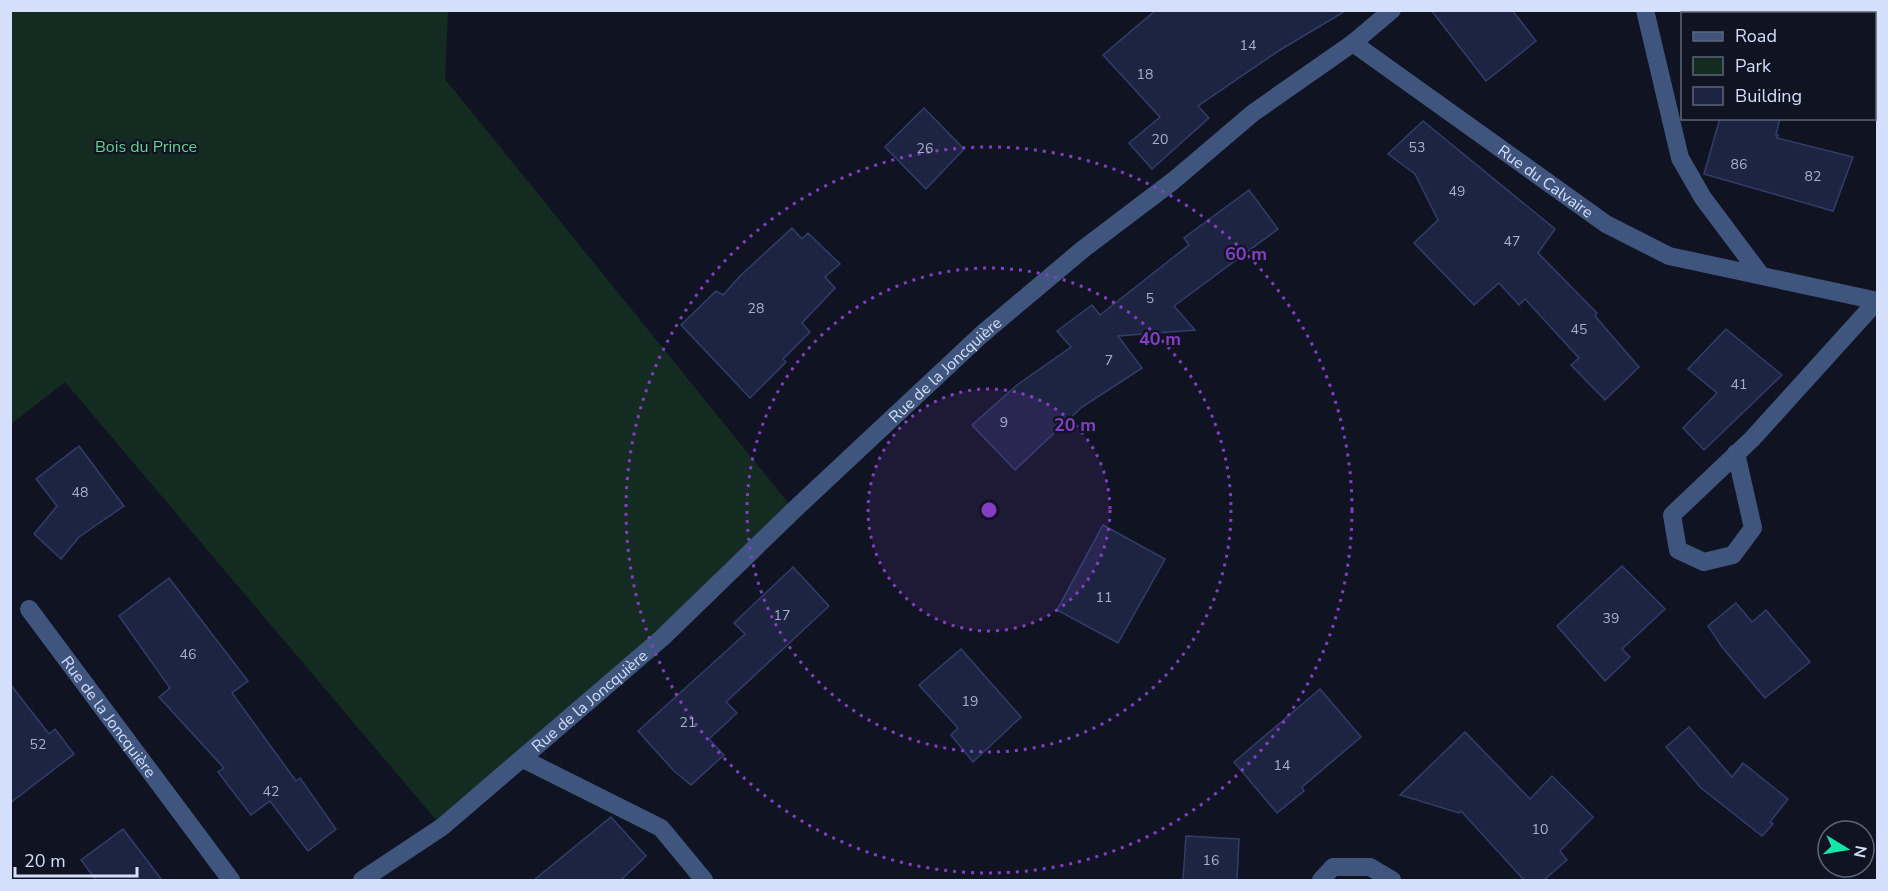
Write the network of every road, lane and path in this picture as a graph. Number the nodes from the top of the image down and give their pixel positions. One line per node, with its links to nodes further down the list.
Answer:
1 (1392, 10): 3 (street, Rue de la Joncquière)
2 (1645, 10): 4 (street)
3 (1353, 43): 4 (street, Rue du Calvaire); 8 (street, Rue de la Joncquière)
4 (1760, 274): 5 (street, Rue du Calvaire)
5 (1877, 301): 6 (street)
6 (1736, 453): 6 (street)
7 (29, 609): 9 (street, Rue de la Joncquière)
8 (523, 759): 10 (street, Rue de la Joncquière); 11 (street, Rue de la Joncquière)
9 (231, 880)
10 (363, 880)
11 (704, 880)
12 (1321, 880): 13 (street)
13 (1392, 880)

